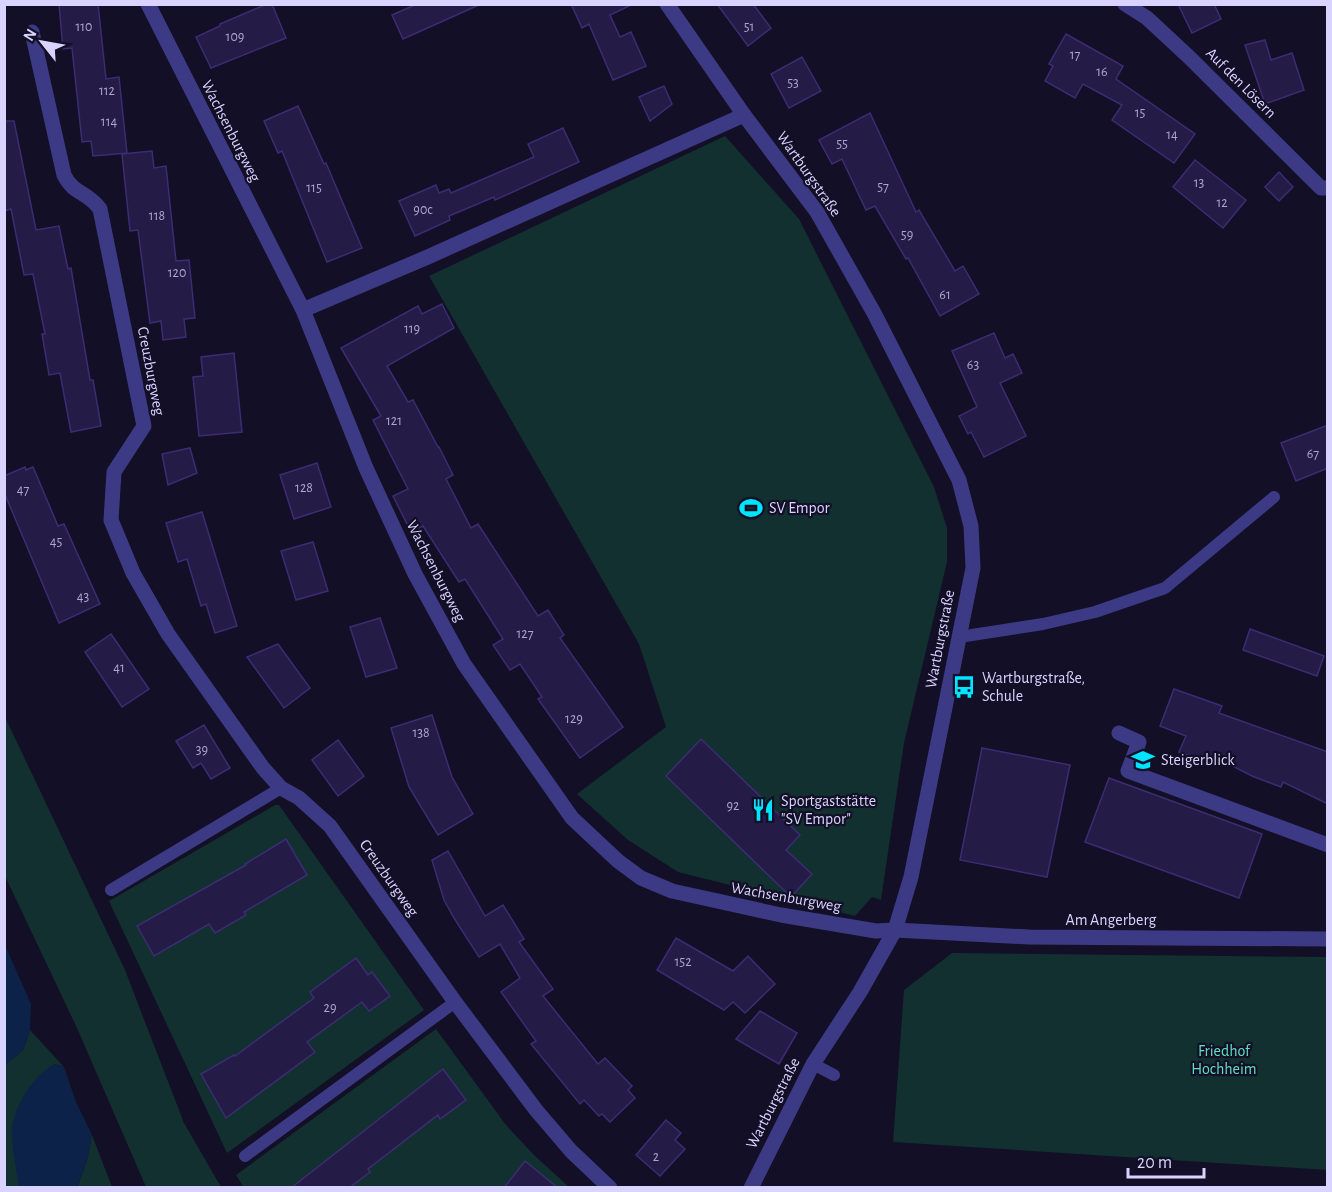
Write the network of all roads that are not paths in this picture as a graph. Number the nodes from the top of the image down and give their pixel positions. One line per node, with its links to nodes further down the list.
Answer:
1 (148, 4): 7 (street, Wachsenburgweg)
2 (667, 4): 5 (street, Wartburgstraße)
3 (1125, 4): 6 (street, Auf den Lösern)
4 (32, 32): 11 (street, Creuzburgweg)
5 (744, 115): 7 (street); 9 (street, Wartburgstraße)
6 (1328, 188)
7 (303, 310): 14 (street, Wachsenburgweg)
8 (1274, 496): 9 (lane)
9 (959, 637): 14 (street, Wartburgstraße)
10 (1119, 734): 12 (street)
11 (281, 788): 13 (lane); 16 (street, Creuzburgweg)
12 (1328, 845)
13 (111, 890)
14 (895, 930): 15 (street, Am Angerberg); 17 (street, Wartburgstraße)
15 (1328, 939)
16 (455, 1002): 19 (lane); 20 (street, Creuzburgweg)
17 (813, 1064): 18 (lane); 21 (street, Wartburgstraße)
18 (834, 1075)
19 (245, 1156)
20 (606, 1186)
21 (751, 1188)

